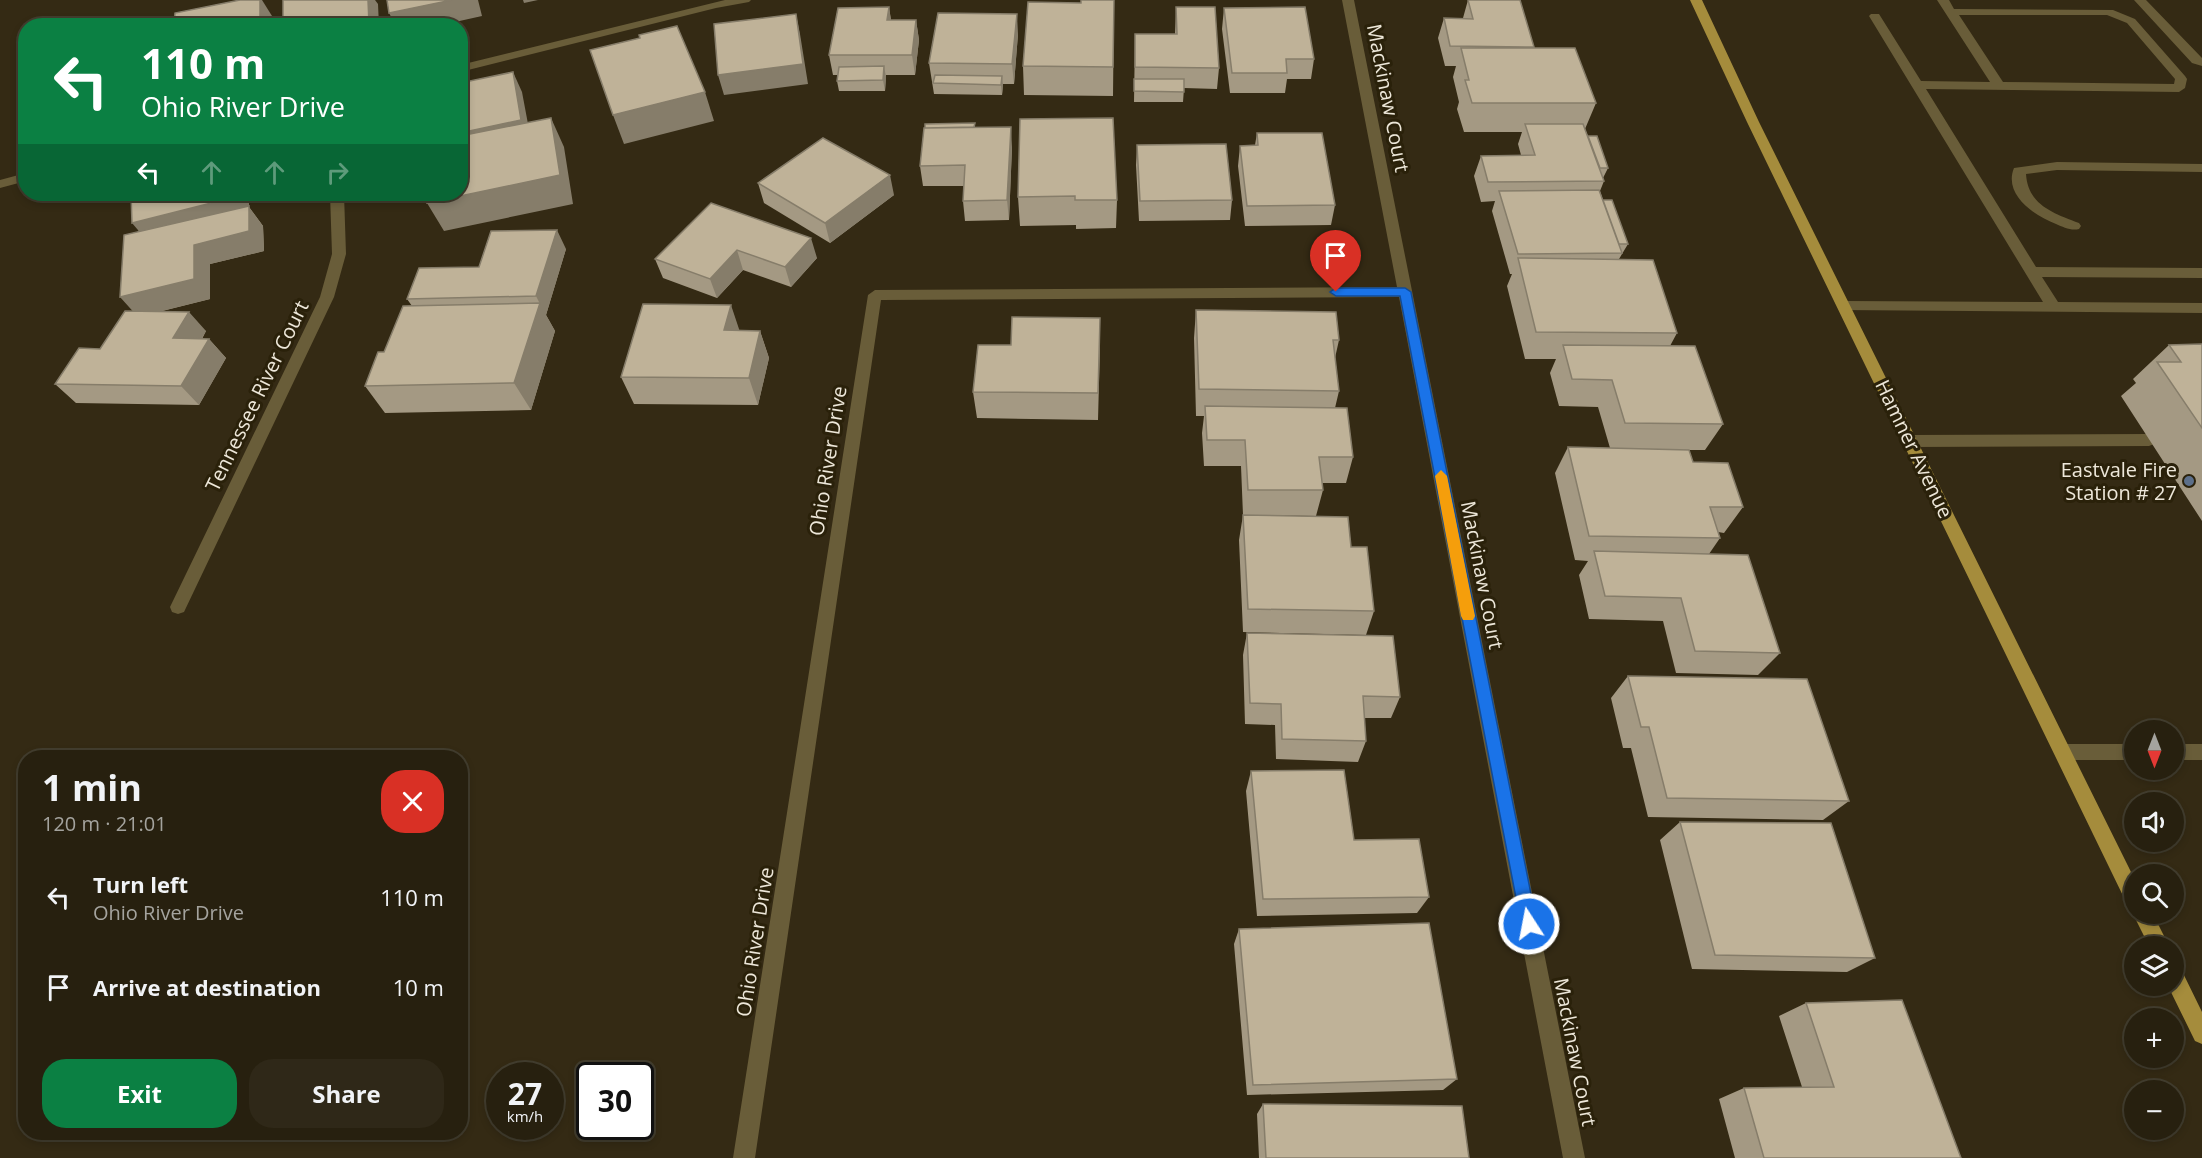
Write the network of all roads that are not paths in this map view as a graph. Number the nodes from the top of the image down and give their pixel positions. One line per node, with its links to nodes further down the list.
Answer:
1 (745, 0): 9 (street)
2 (1348, 0): 19 (street, Mackinaw Court)
3 (1696, 0): 20 (main road, Hamner Avenue)
4 (1943, 0): 6 (street)
5 (2140, 0): 8 (street)
6 (1950, 12): 11 (street); 11 (street)
7 (1875, 16): 10 (street)
8 (2202, 62)
9 (468, 67)
10 (1917, 85): 11 (street); 17 (street)
11 (1999, 86)
12 (2202, 168): 16 (street)
13 (18, 179): 14 (street)
14 (0, 184)
15 (337, 201): 25 (street, Tennessee River Court)
16 (2074, 226)
17 (2032, 272): 18 (street); 21 (street)
18 (2202, 273)
19 (1405, 292): 33 (street, Ohio River Drive); 34 (street, Mackinaw Court)
20 (1844, 306): 21 (street); 24 (main road, Hamner Avenue)
21 (2054, 308): 22 (street)
22 (2202, 308)
23 (2150, 440): 24 (street)
24 (1910, 441): 26 (main road, Hamner Avenue)
25 (178, 607)
26 (2063, 752): 27 (street); 30 (main road, Hamner Avenue)
27 (2124, 752)
28 (2184, 752): 29 (street)
29 (2202, 752)
30 (2124, 877)
31 (2184, 996): 32 (main road)
32 (2202, 1034)
33 (744, 1158)
34 (1574, 1158)

